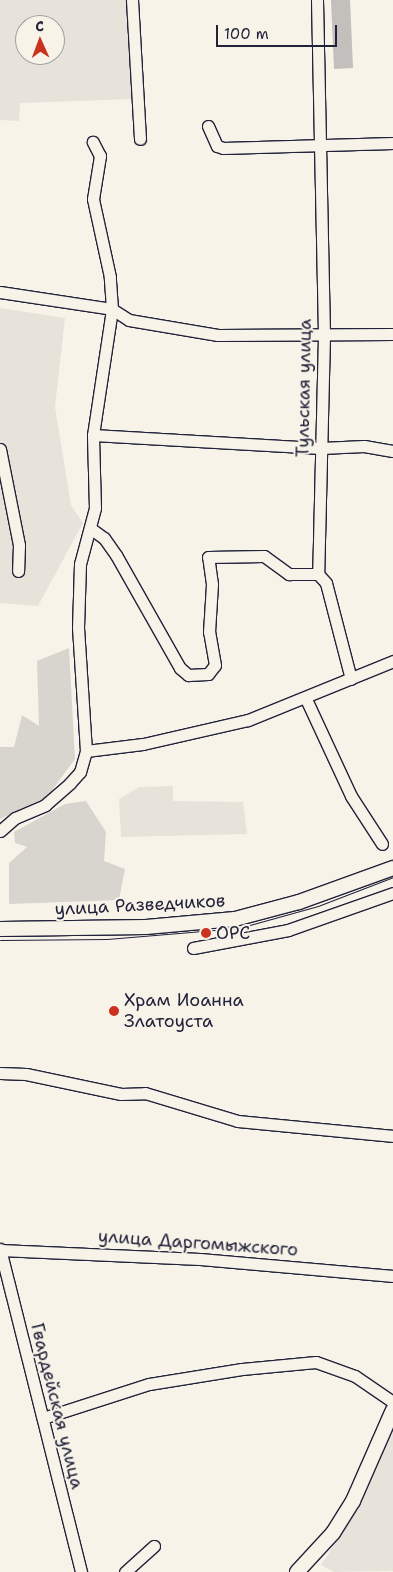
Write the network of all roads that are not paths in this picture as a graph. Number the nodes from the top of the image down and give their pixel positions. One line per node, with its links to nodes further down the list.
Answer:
1 (132, 0): 4 (street)
2 (317, 0): 7 (street, Тульская улица)
3 (208, 126): 7 (street)
4 (140, 139)
5 (93, 142): 9 (street)
6 (393, 143): 7 (street)
7 (320, 145): 11 (street, Тульская улица)
8 (0, 292): 9 (street)
9 (112, 309): 11 (street); 12 (street)
10 (393, 334): 11 (street)
11 (324, 336): 13 (street, Тульская улица)
12 (93, 435): 13 (street); 16 (street)
13 (321, 448): 15 (street); 18 (street, Тульская улица)
14 (0, 449): 17 (street)
15 (393, 451)
16 (90, 528): 18 (street); 22 (street)
17 (18, 571)
18 (318, 574): 20 (street, Тульская улица)
19 (393, 661): 20 (street)
20 (351, 679): 21 (street)
21 (306, 699): 22 (street); 24 (street)
22 (86, 752): 23 (street)
23 (0, 831)
24 (382, 844)
25 (393, 868): 27 (main road, улица Разведчиков)
26 (393, 893): 28 (street)
27 (0, 929)
28 (193, 948)
29 (0, 1073): 30 (street)
30 (393, 1136)
31 (0, 1250): 32 (street, улица Даргомыжского); 35 (street, Гвардейская улица)
32 (393, 1276)
33 (393, 1402): 35 (street)
34 (393, 1410): 39 (main road)
35 (43, 1418): 37 (street, Гвардейская улица)
36 (154, 1546): 38 (street)
37 (81, 1572)
38 (126, 1572)
39 (297, 1572)

